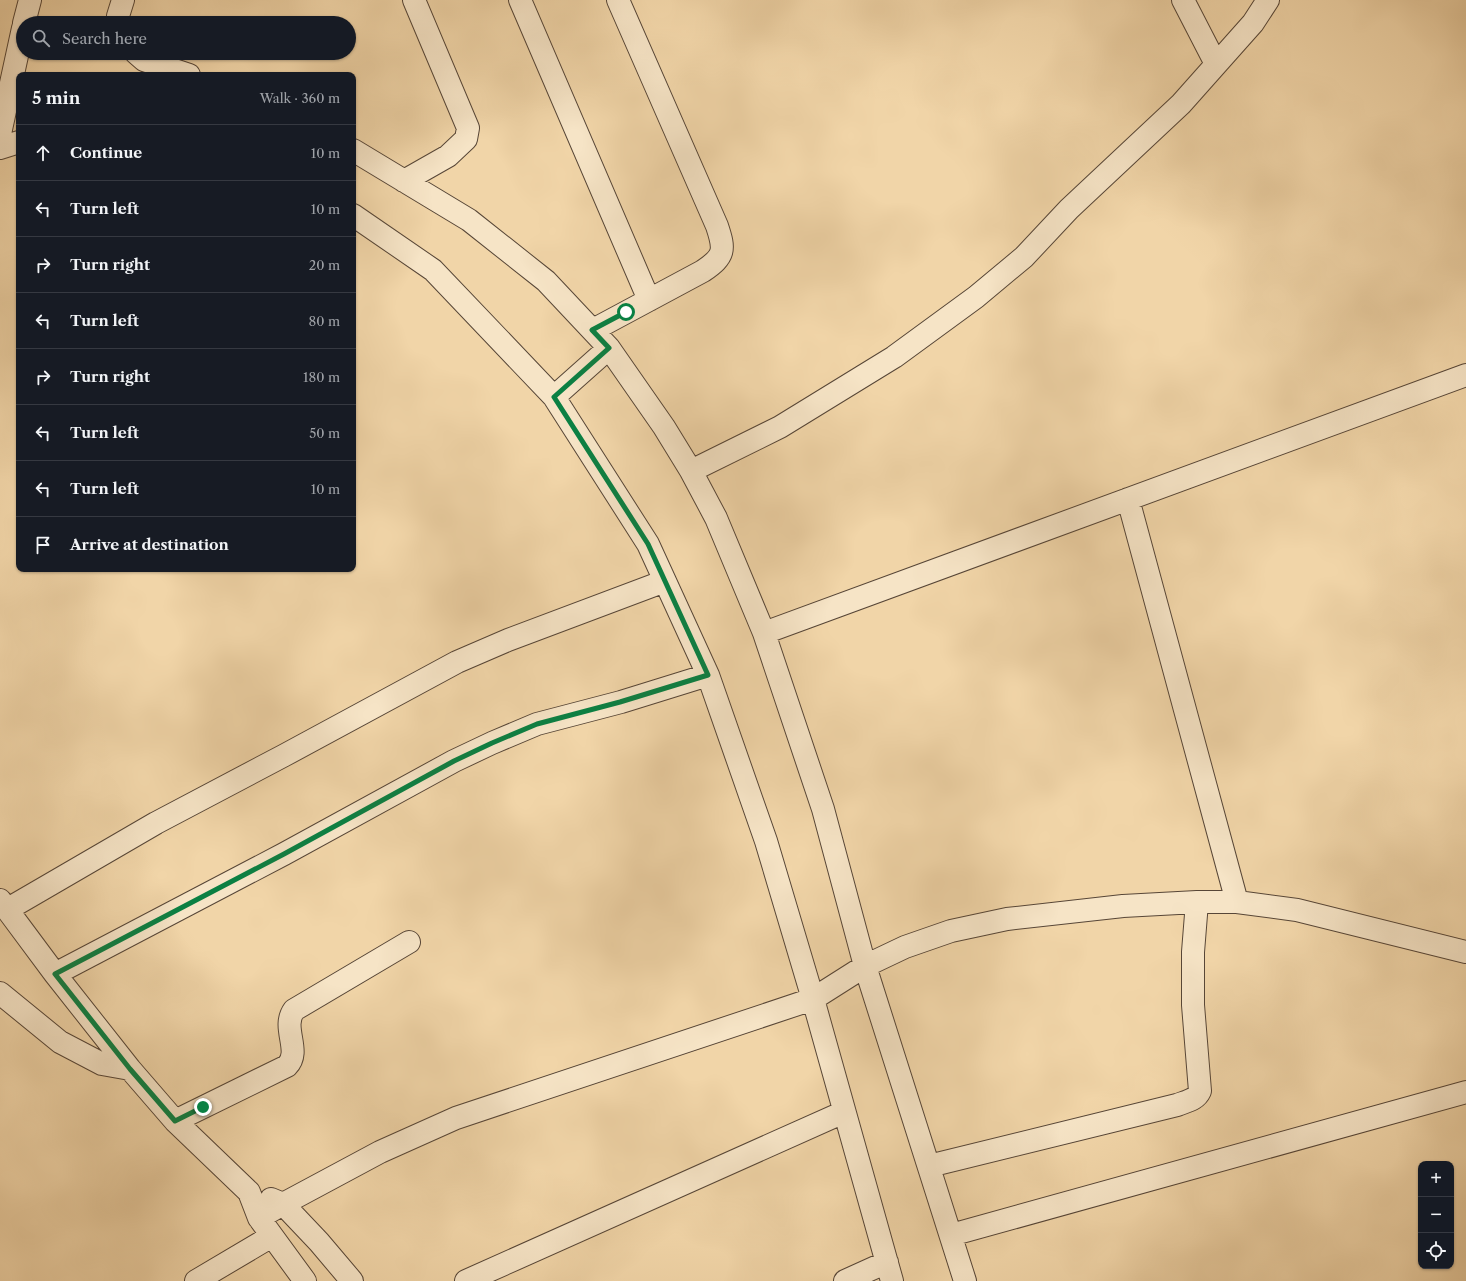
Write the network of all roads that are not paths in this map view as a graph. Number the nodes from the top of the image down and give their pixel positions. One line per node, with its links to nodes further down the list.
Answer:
1 (30, 0): 8 (street)
2 (123, 0): 9 (street)
3 (414, 0): 18 (street)
4 (520, 0): 20 (street)
5 (618, 0): 20 (street)
6 (1183, 0): 12 (street)
7 (1268, 0): 12 (street)
8 (26, 16)
9 (118, 16)
10 (16, 60): 14 (street)
11 (144, 60): 13 (street)
12 (1216, 64): 25 (street)
13 (180, 72)
14 (0, 134)
15 (16, 143): 16 (street)
16 (0, 148)
17 (356, 152): 18 (street)
18 (404, 180): 21 (street)
19 (356, 217): 24 (street)
20 (649, 300): 21 (street)
21 (592, 330): 22 (street)
22 (609, 348): 24 (street); 25 (street)
23 (1466, 375): 26 (street)
24 (554, 397): 27 (street)
25 (691, 471): 28 (street)
26 (1128, 500): 28 (street); 31 (street)
27 (665, 581): 29 (street); 32 (street)
28 (764, 633): 35 (street)
29 (708, 675): 36 (street); 38 (street)
30 (1197, 902): 31 (street); 35 (street); 43 (street)
31 (1237, 902): 34 (street)
32 (4, 904): 36 (street)
33 (409, 942): 42 (street)
34 (1466, 952)
35 (865, 966): 38 (street); 43 (street)
36 (55, 974): 39 (street)
37 (0, 993): 39 (street)
38 (813, 999): 41 (street); 45 (street)
39 (130, 1069): 42 (street)
40 (1466, 1092): 47 (street)
41 (844, 1112): 49 (street); 53 (street)
42 (175, 1121): 44 (street)
43 (929, 1166): 47 (street)
44 (249, 1192): 45 (street); 46 (street)
45 (283, 1204): 46 (street); 52 (street)
46 (260, 1218): 48 (street)
47 (951, 1235): 55 (street)
48 (272, 1236): 50 (street); 51 (street)
49 (890, 1272): 54 (street)
50 (196, 1281)
51 (305, 1281)
52 (352, 1281)
53 (466, 1281)
54 (845, 1281)
55 (966, 1281)

